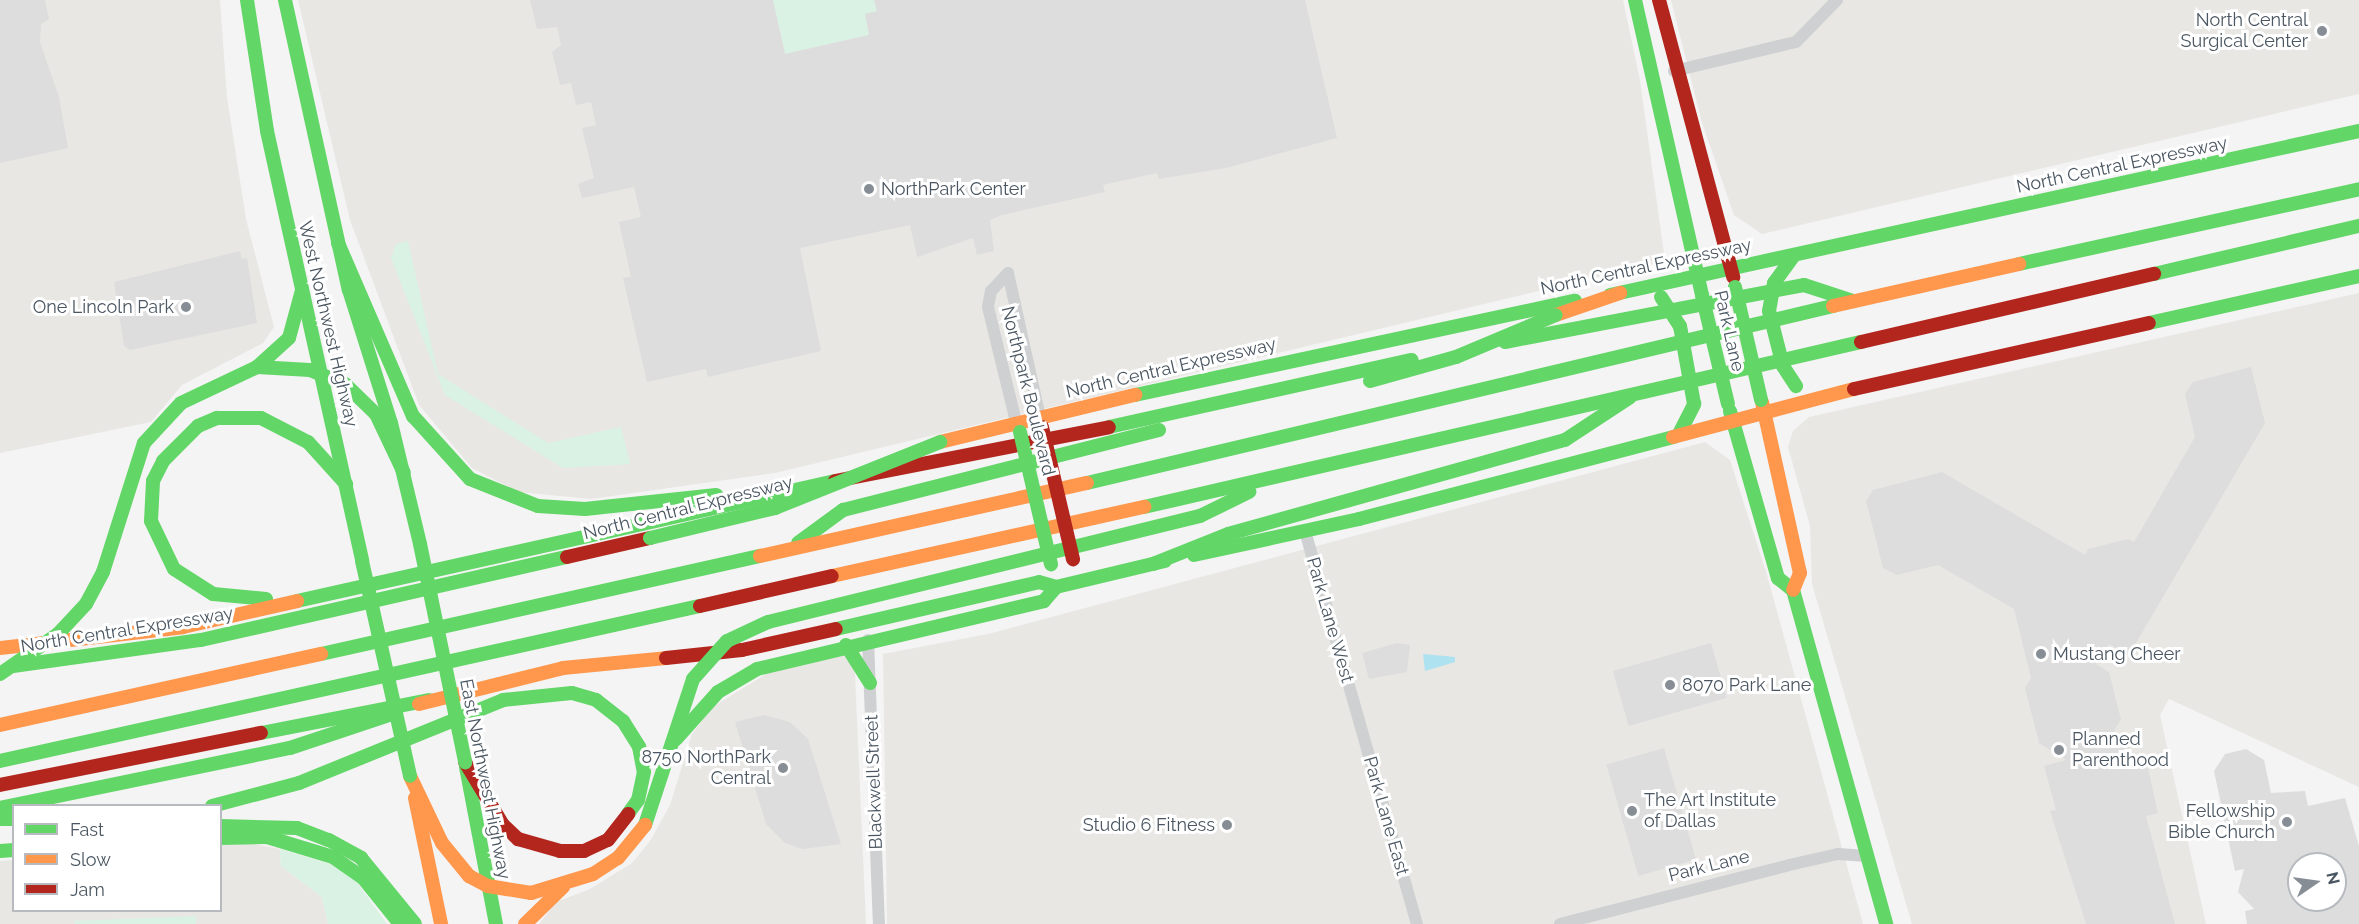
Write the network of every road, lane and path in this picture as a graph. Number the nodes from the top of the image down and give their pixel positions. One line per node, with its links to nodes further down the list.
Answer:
1 (247, 0): 16 (main road, West Northwest Highway)
2 (285, 0): 10 (main road, West Northwest Highway)
3 (1659, 0): 6 (main road, Park Lane)
4 (1837, 0): 6 (street)
5 (1636, 4): 6 (main road); 13 (main road, Park Lane)
6 (1674, 71): 12 (main road, Park Lane)
7 (2359, 131): 11 (main road, North Central Expressway)
8 (2359, 189): 18 (main road)
9 (2359, 226): 21 (main road)
10 (338, 243): 28 (main road, West Northwest Highway); 31 (main road)
11 (1794, 255): 12 (main road, North Central Expressway); 22 (main road, bridge)
12 (1731, 267): 13 (main road, North Central Expressway); 23 (main road, Park Lane, bridge)
13 (1698, 274): 15 (main road, North Central Expressway); 24 (main road, Park Lane, bridge)
14 (2359, 276): 22 (main road)
15 (1649, 286): 17 (main road, North Central Expressway); 27 (main road, bridge)
16 (302, 290): 19 (main road); 20 (main road, West Northwest Highway)
17 (1620, 293): 25 (main road, North Central Expressway); 33 (main road, bridge)
18 (1854, 301): 31 (main road); 33 (main road)
19 (257, 366): 20 (main road); 44 (main road, bridge)
20 (321, 373): 28 (main road); 30 (main road, West Northwest Highway)
21 (1642, 390): 29 (main road); 34 (main road)
22 (1819, 398): 23 (main road)
23 (1763, 406): 24 (main road); 38 (main road, Park Lane)
24 (1732, 420): 27 (main road); 38 (main road, Park Lane)
25 (1041, 422): 26 (main road, North Central Expressway); 26 (street, Northpark Boulevard); 35 (main road, Northpark Boulevard, bridge)
26 (1018, 427): 36 (main road, Northpark Boulevard, bridge); 43 (main road, North Central Expressway, bridge)
27 (1679, 434): 32 (main road)
28 (404, 473): 39 (main road, West Northwest Highway, bridge)
29 (1279, 477): 49 (main road, bridge); 50 (main road)
30 (346, 484): 37 (main road); 52 (main road, West Northwest Highway, bridge)
31 (800, 487): 37 (main road)
32 (1305, 531): 34 (main road); 47 (street, Park Lane West)
33 (790, 549): 48 (main road)
34 (1153, 564): 35 (main road)
35 (1074, 583): 36 (main road)
36 (1056, 587): 40 (main road); 46 (main road)
37 (341, 589): 42 (main road)
38 (1793, 590): 58 (main road, Park Lane)
39 (440, 640): 51 (main road, East Northwest Highway, bridge)
40 (868, 640): 41 (main road); 45 (street, Blackwell Street)
41 (846, 645): 45 (main road); 49 (main road)
42 (0, 648)
43 (0, 667)
44 (0, 674)
45 (870, 683): 66 (street, Blackwell Street)
46 (429, 700): 53 (main road); 54 (main road)
47 (1356, 708): 67 (street, Park Lane East)
48 (0, 725)
49 (672, 743): 59 (main road)
50 (0, 761)
51 (465, 762): 55 (main road); 60 (main road, East Northwest Highway)
52 (410, 776): 60 (main road); 63 (main road)
53 (0, 785)
54 (19, 804)
55 (220, 804)
56 (222, 826): 62 (main road)
57 (222, 838): 61 (main road)
58 (1868, 856): 68 (street, Park Lane); 69 (main road, Park Lane)
59 (566, 884): 60 (main road); 65 (main road)
60 (488, 886): 64 (main road, East Northwest Highway)
61 (400, 924)
62 (415, 924)
63 (441, 924)
64 (496, 924)
65 (525, 924)
66 (879, 924)
67 (1417, 924)
68 (1560, 924)
69 (1886, 924)

